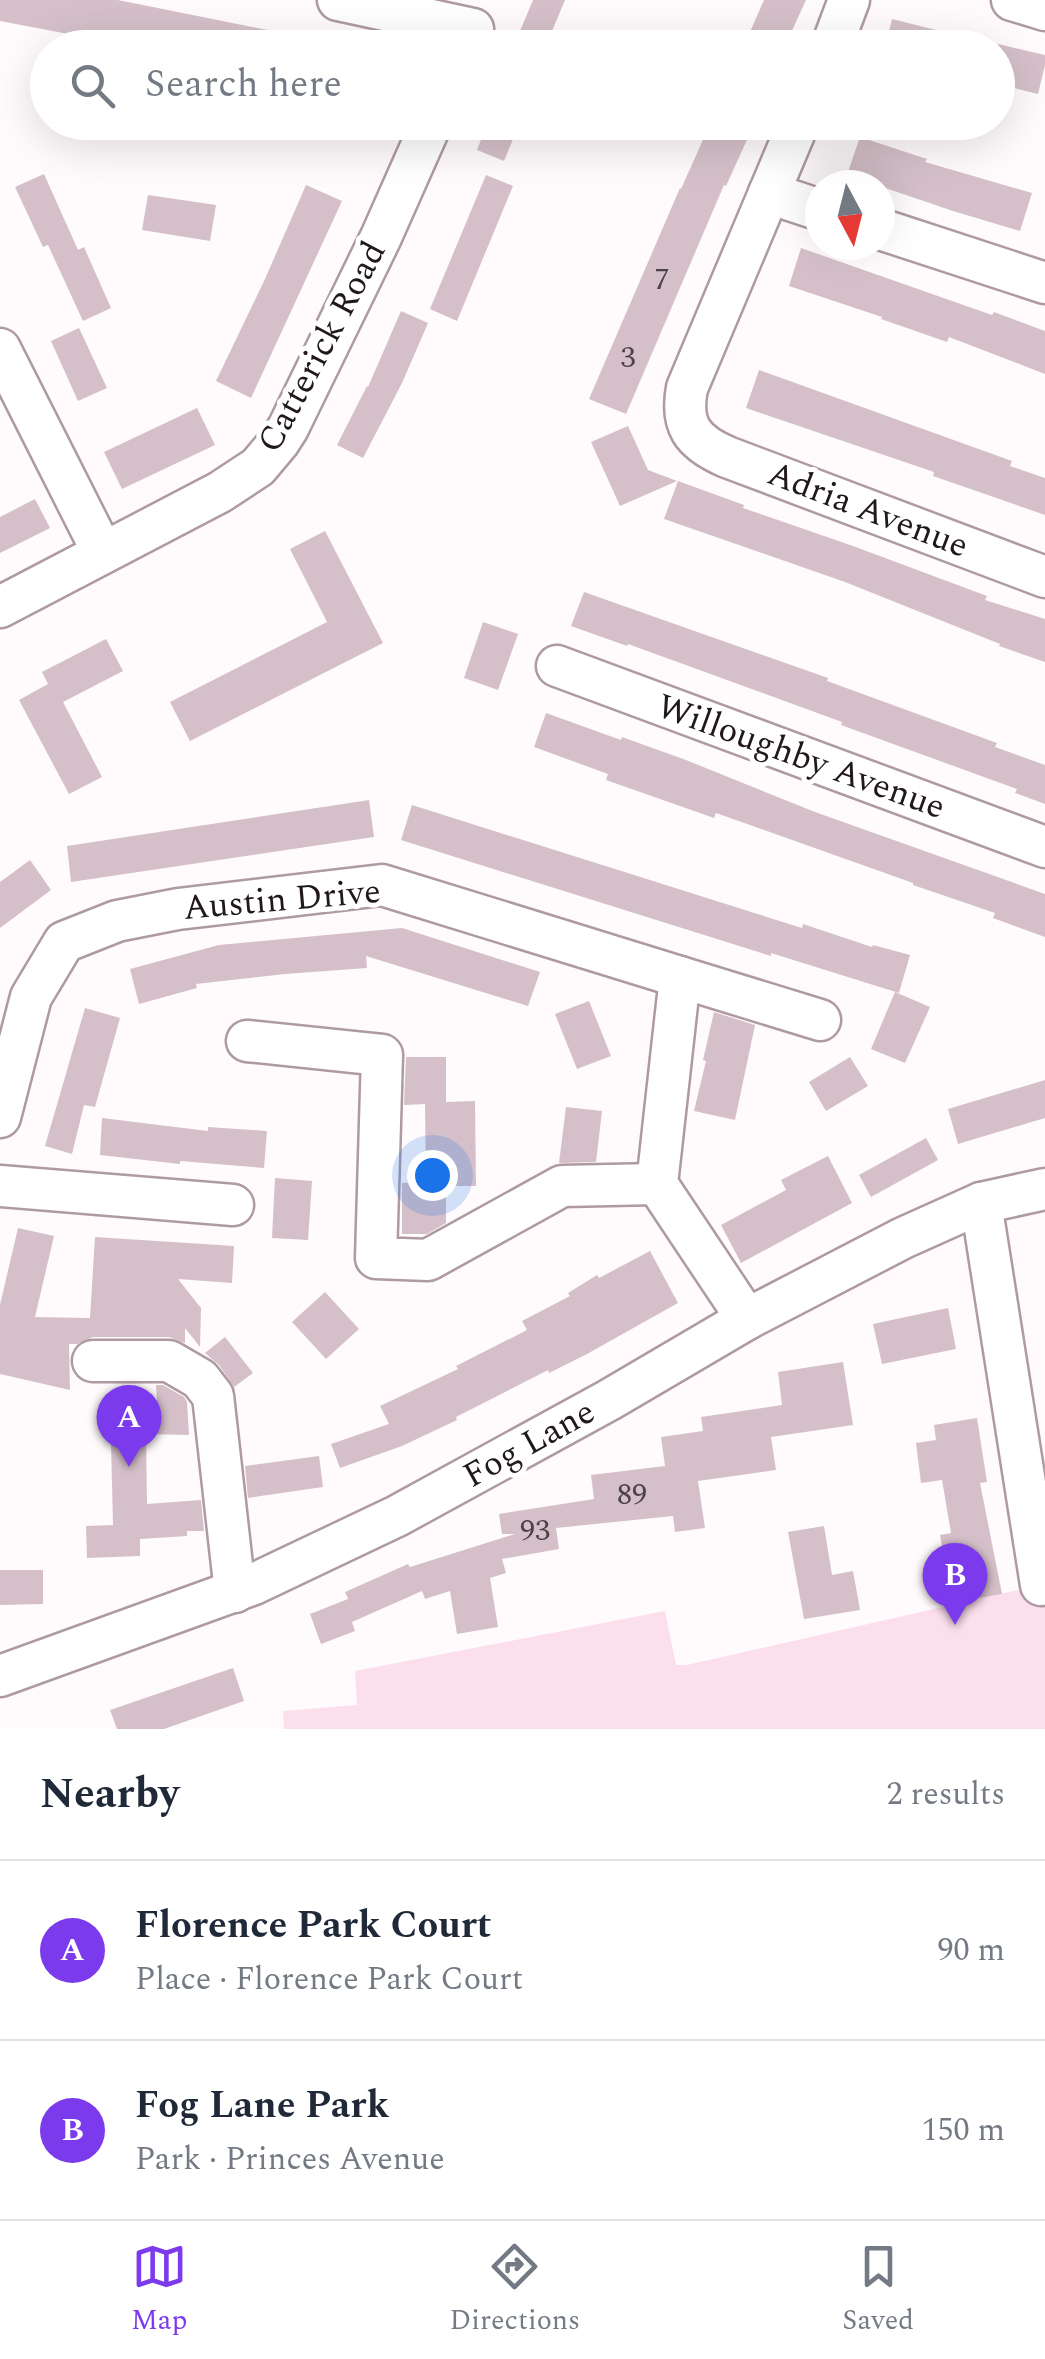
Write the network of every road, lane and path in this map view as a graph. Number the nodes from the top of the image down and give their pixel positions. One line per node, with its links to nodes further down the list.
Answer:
1 (338, 0): 5 (street)
2 (849, 0): 6 (street)
3 (1012, 0): 4 (street)
4 (1045, 10)
5 (475, 25)
6 (838, 30)
7 (424, 140): 14 (street, Catterick Road)
8 (792, 140): 9 (street)
9 (770, 193): 10 (street); 15 (street, Adria Avenue)
10 (805, 205)
11 (895, 234): 12 (street)
12 (1045, 283)
13 (0, 349): 14 (street)
14 (103, 552): 16 (street, Catterick Road)
15 (1045, 576)
16 (0, 607)
17 (557, 666): 18 (street, Willoughby Avenue)
18 (1045, 848)
19 (680, 977): 20 (street, Austin Drive); 22 (street, Austin Drive); 23 (street)
20 (820, 1020)
21 (248, 1041): 23 (street)
22 (0, 1117)
23 (658, 1184): 28 (street)
24 (0, 1186): 27 (street)
25 (1045, 1188): 26 (street, Fog Lane)
26 (981, 1203): 28 (street, Fog Lane); 30 (street)
27 (234, 1205)
28 (747, 1319): 31 (street, Fog Lane)
29 (93, 1361): 31 (street)
30 (1041, 1584)
31 (235, 1592): 32 (street, Fog Lane)
32 (0, 1676)

